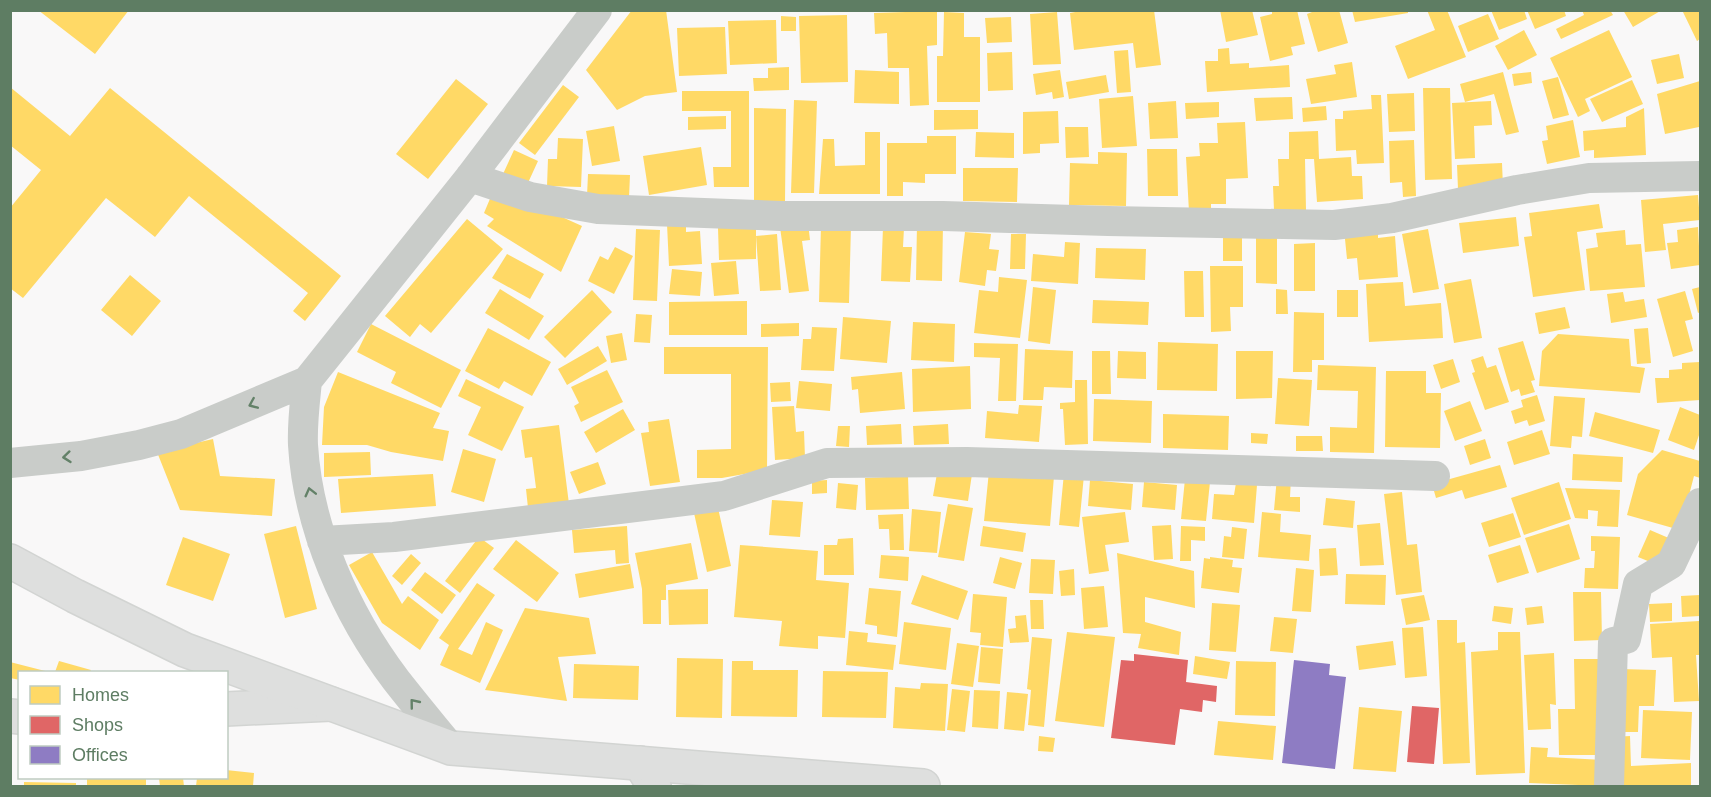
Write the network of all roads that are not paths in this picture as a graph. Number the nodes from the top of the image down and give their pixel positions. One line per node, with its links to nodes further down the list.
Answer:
1 (597, 10): 3 (street)
2 (1701, 176): 3 (street)
3 (470, 177): 4 (street)
4 (307, 381): 5 (street, one-way to 5); 8 (street, one-way to 4)
5 (10, 463)
6 (1435, 476): 8 (street)
7 (1701, 503): 15 (street)
8 (322, 541): 12 (street, one-way to 8)
9 (10, 561): 10 (main road)
10 (331, 704): 11 (main road); 12 (main road)
11 (228, 710)
12 (451, 748): 13 (main road)
13 (647, 775): 14 (main road)
14 (908, 786)
15 (1609, 786)

